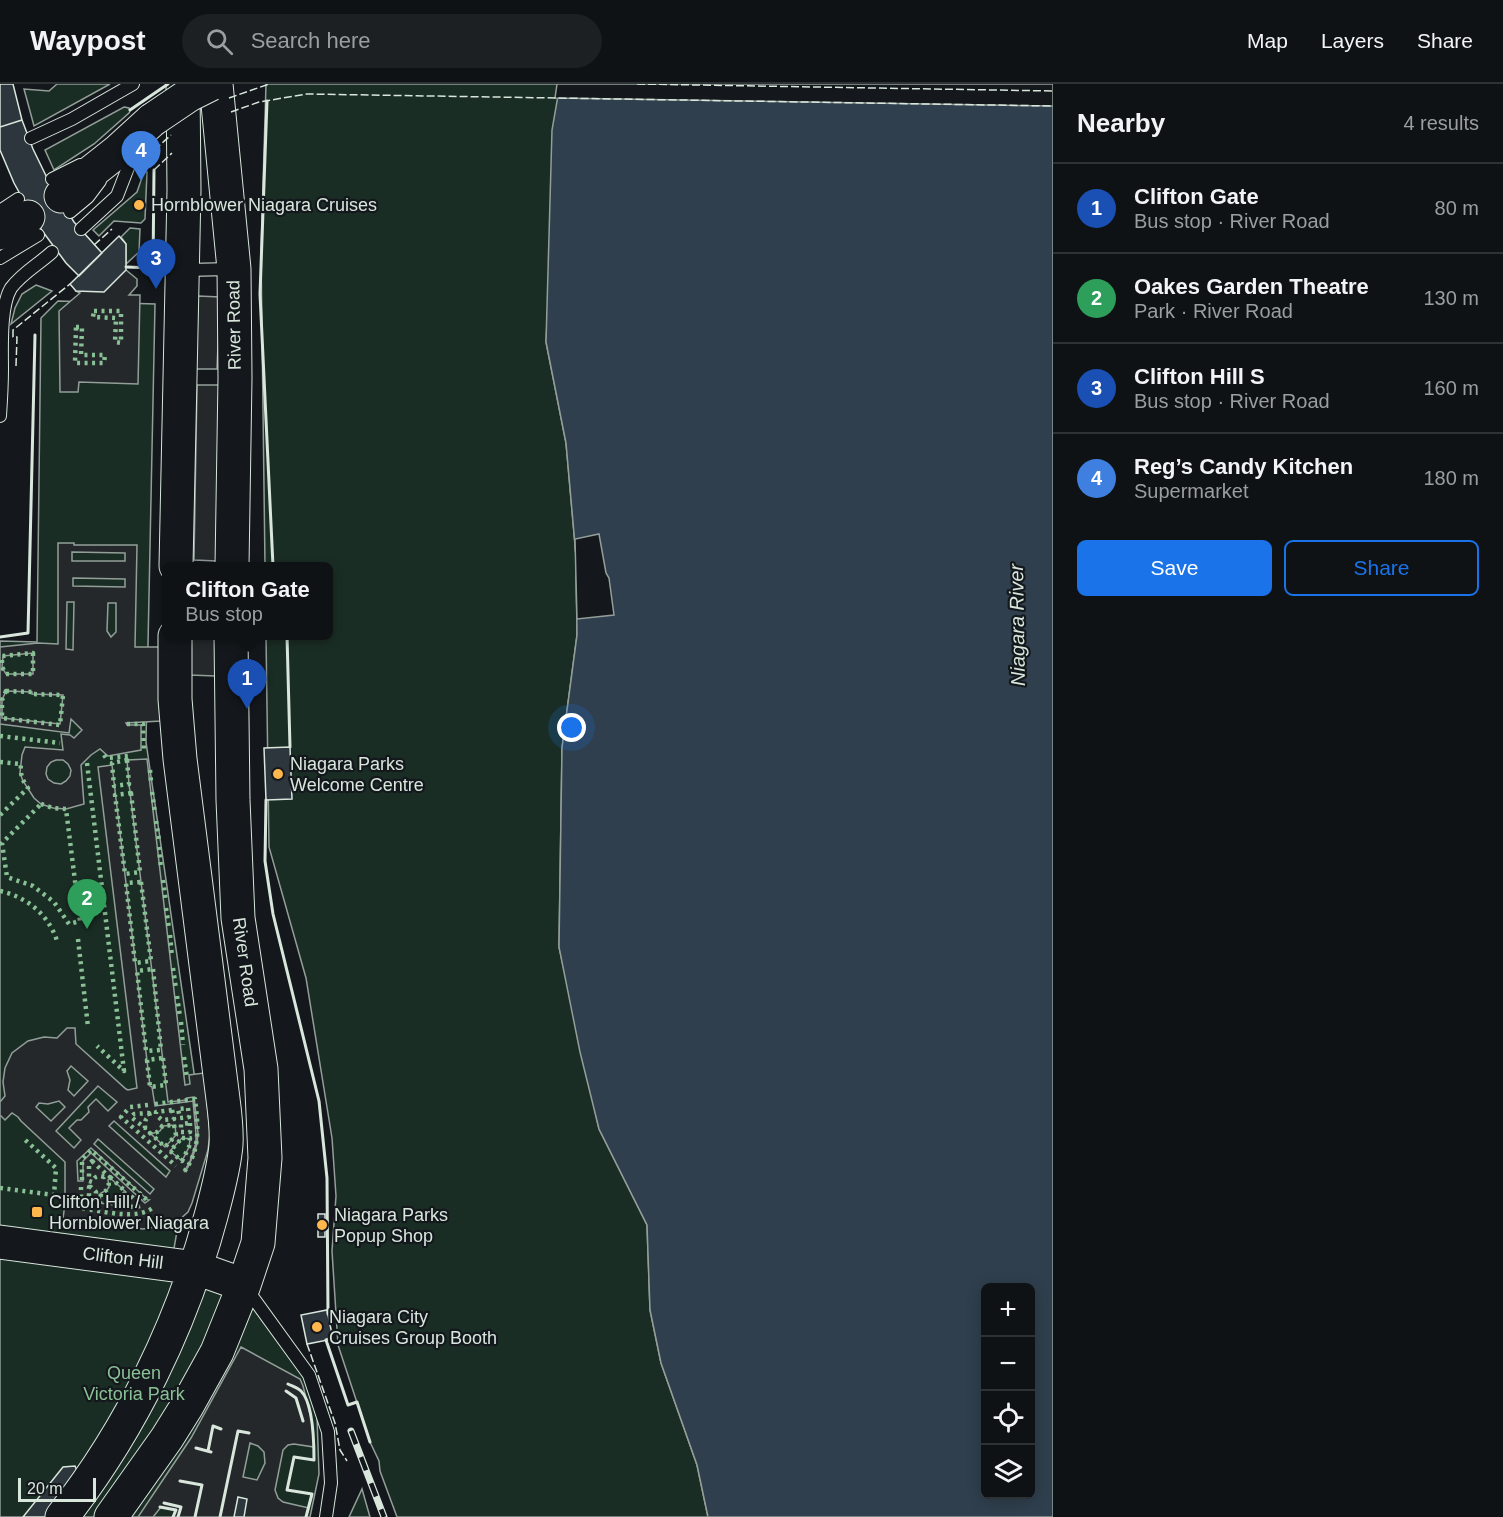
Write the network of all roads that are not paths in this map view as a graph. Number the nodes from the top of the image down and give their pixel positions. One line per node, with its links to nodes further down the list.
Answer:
1 (134, 84): 6 (lane)
2 (183, 84): 14 (main road)
3 (211, 84): 5 (main road, bridge)
4 (216, 84): 13 (main road, River Road)
5 (137, 135): 7 (main road); 9 (lane)
6 (31, 138)
7 (61, 196)
8 (21, 215): 10 (main road); 12 (lane)
9 (81, 228)
10 (0, 233)
11 (52, 252): 15 (lane)
12 (0, 258)
13 (234, 269): 14 (lane); 17 (main road, River Road)
14 (182, 270): 16 (main road)
15 (0, 416)
16 (176, 562)
17 (232, 562)
18 (175, 640): 21 (main road)
19 (231, 640): 22 (main road, River Road)
20 (0, 1242): 21 (main road, Clifton Hill)
21 (196, 1268): 22 (main road, Clifton Hill); 23 (main road)
22 (244, 1285): 24 (main road, River Road); 25 (lane)
23 (62, 1517)
24 (111, 1517)
25 (326, 1517)

